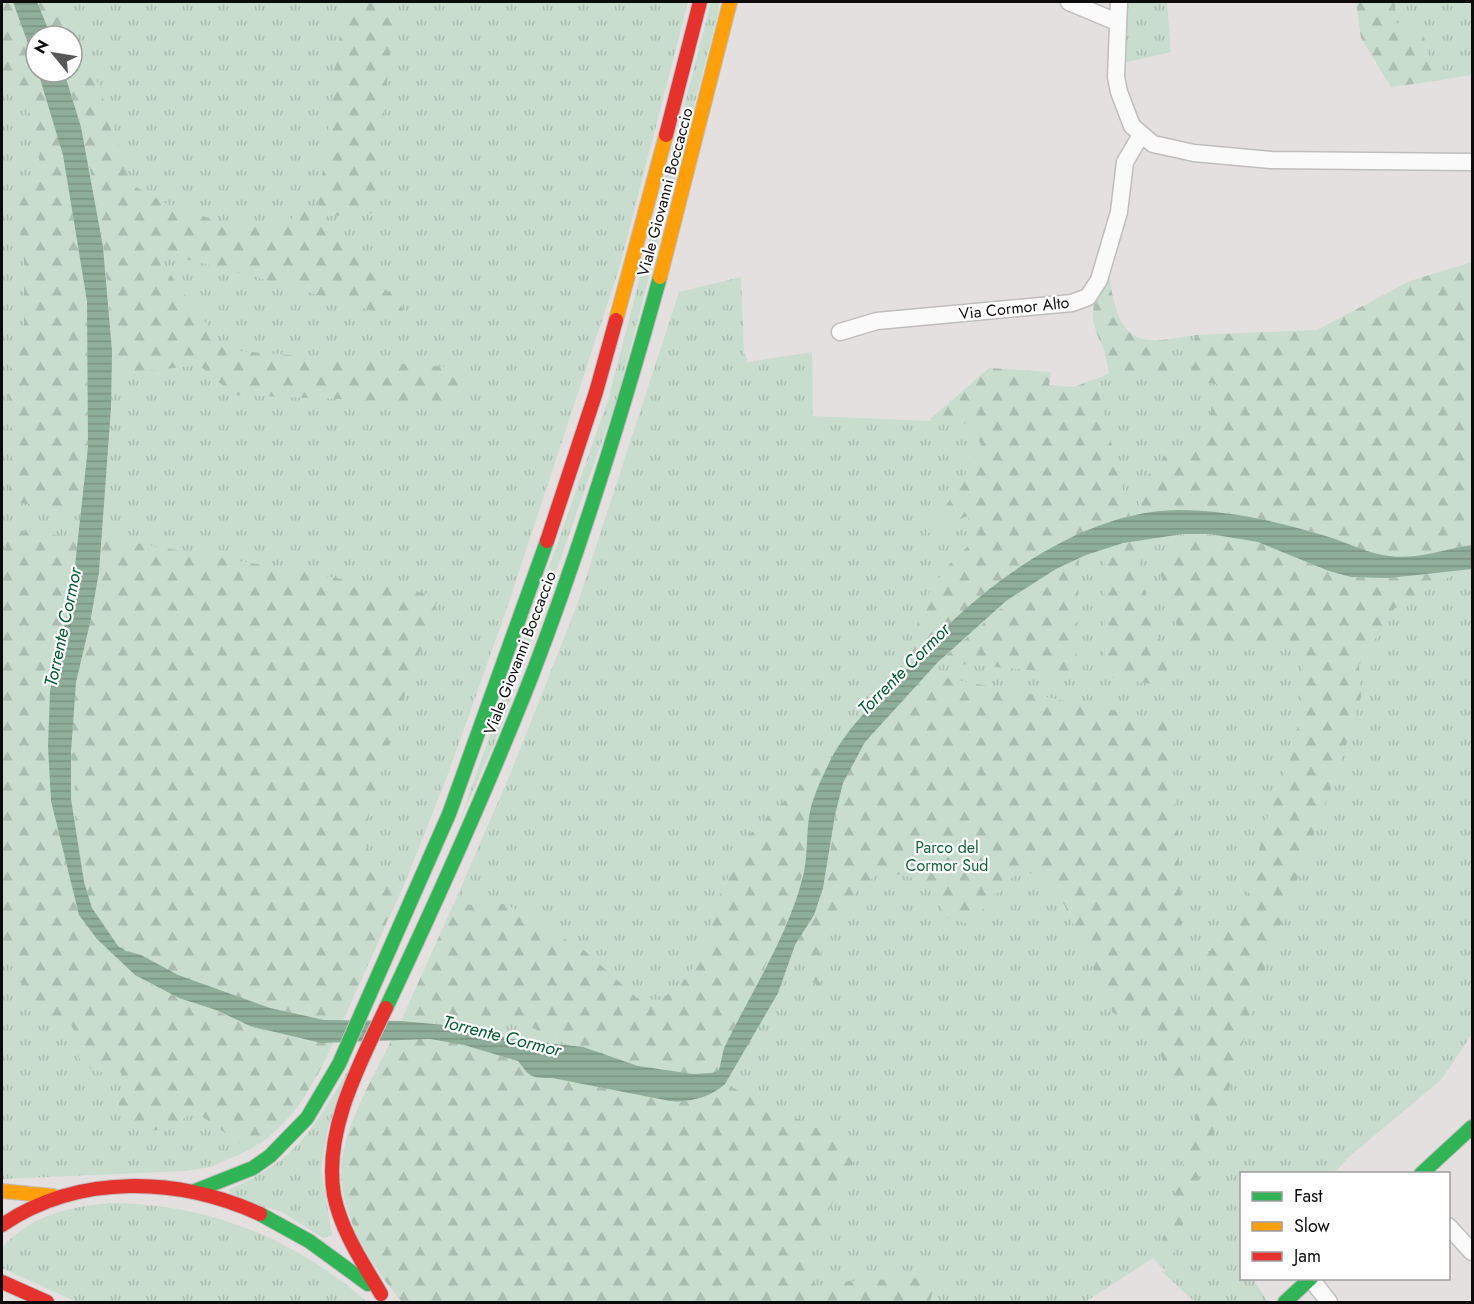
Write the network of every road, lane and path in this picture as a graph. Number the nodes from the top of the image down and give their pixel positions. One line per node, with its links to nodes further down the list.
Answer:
1 (700, 2): 12 (main road, Viale Giovanni Boccaccio)
2 (730, 2): 20 (main road, Viale Giovanni Boccaccio)
3 (1069, 2): 5 (street)
4 (1119, 2): 5 (street)
5 (1117, 22): 6 (street)
6 (1141, 135): 7 (street); 8 (street, Via Cormor Alto)
7 (1473, 162)
8 (840, 332)
9 (1473, 1127): 10 (main road)
10 (1422, 1172)
11 (2, 1191): 13 (main road)
12 (195, 1191): 13 (main road); 20 (main road)
13 (53, 1196): 14 (main road)
14 (2, 1225)
15 (1450, 1227): 16 (street)
16 (1473, 1252)
17 (1310, 1280): 22 (main road)
18 (1312, 1280): 23 (street)
19 (3, 1282): 21 (main road)
20 (385, 1298)
21 (47, 1302)
22 (1285, 1302)
23 (1329, 1302)

